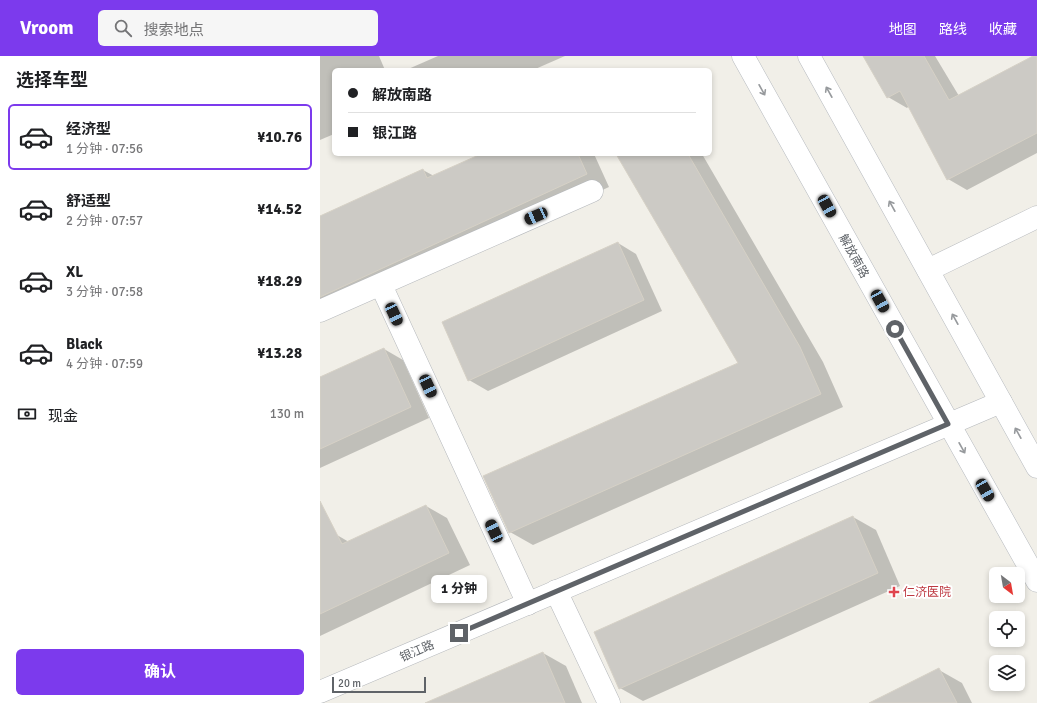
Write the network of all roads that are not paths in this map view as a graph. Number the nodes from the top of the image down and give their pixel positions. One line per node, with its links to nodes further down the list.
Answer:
1 (743, 56): 9 (street, 解放南路, one-way to 9)
2 (809, 56): 5 (street, one-way to 2)
3 (592, 191): 6 (street)
4 (1037, 216): 5 (street)
5 (928, 270): 8 (street, one-way to 5)
6 (381, 285): 7 (street); 13 (street)
7 (320, 311)
8 (1001, 402): 9 (street, 银江路); 10 (street, one-way to 8)
9 (948, 424): 11 (street, 解放南路, one-way to 11); 12 (street, 银江路)
10 (1037, 467)
11 (1037, 581)
12 (556, 591): 13 (street, 银江路); 15 (street)
13 (528, 604): 14 (street, 银江路)
14 (320, 692)
15 (609, 703)

